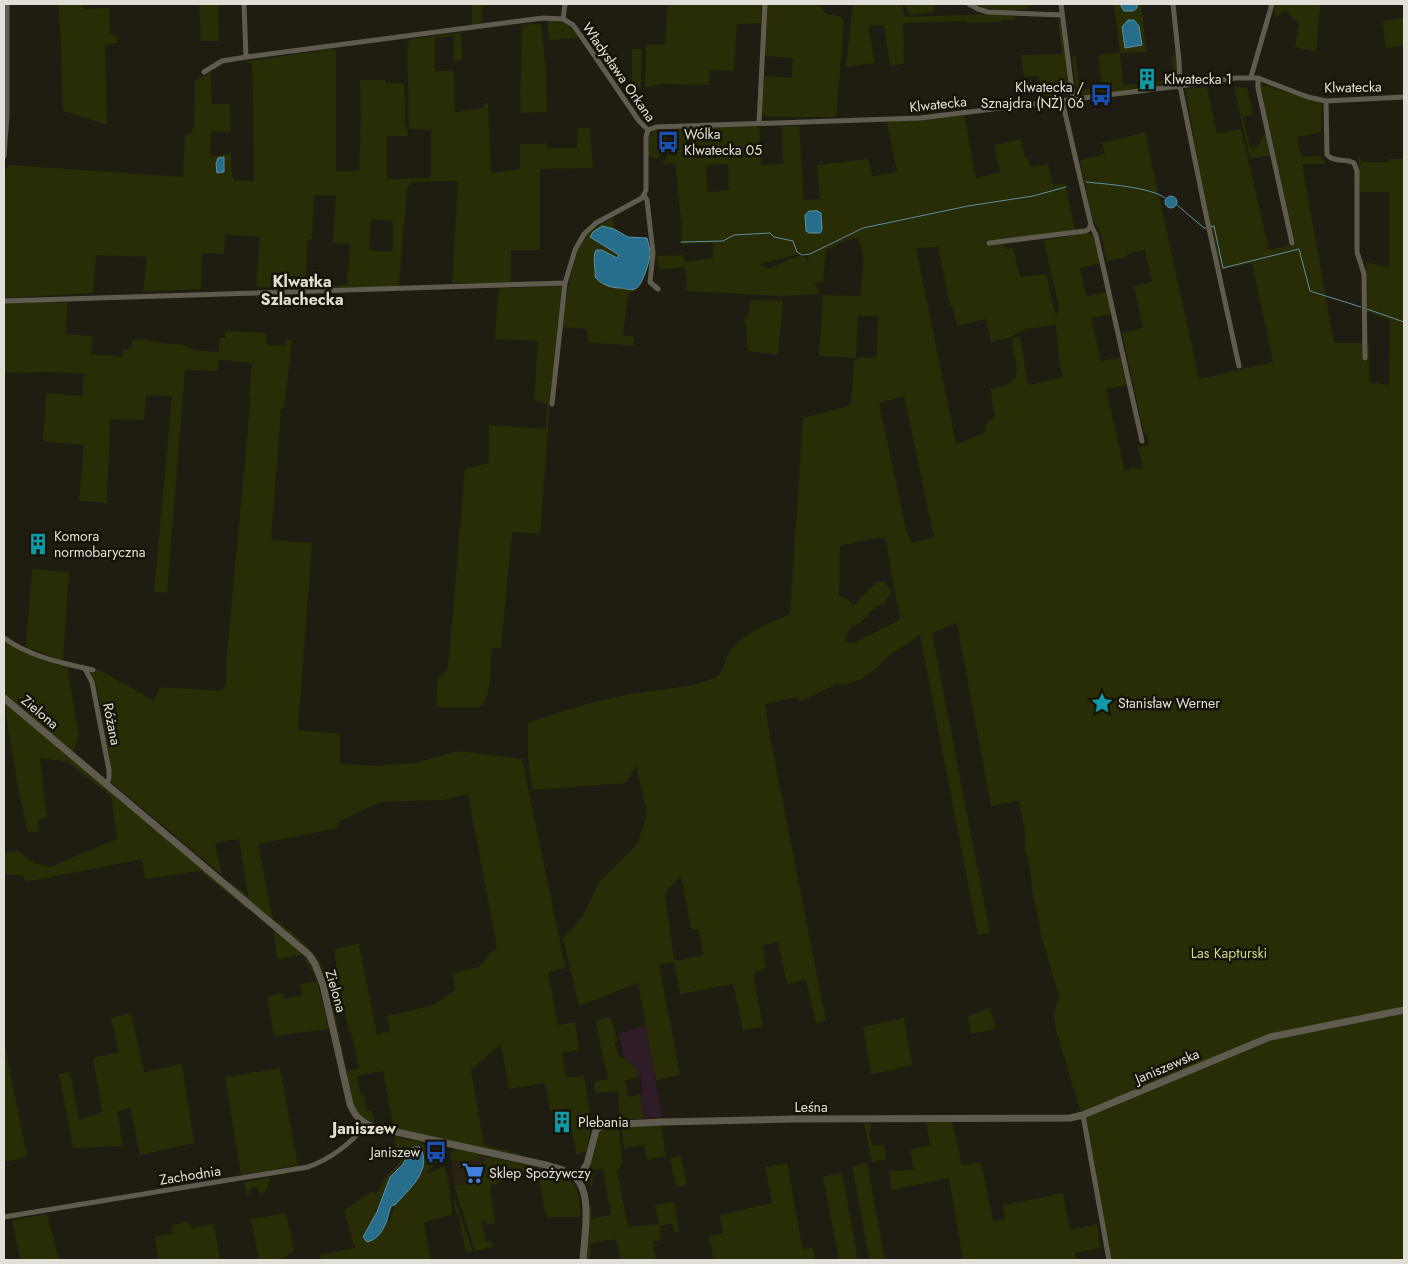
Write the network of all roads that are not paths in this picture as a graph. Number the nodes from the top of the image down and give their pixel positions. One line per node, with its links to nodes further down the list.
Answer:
1 (8, 4): 20 (street)
2 (244, 4): 11 (street)
3 (565, 4): 10 (street)
4 (765, 4): 21 (street)
5 (969, 4): 9 (street)
6 (1061, 4): 9 (street)
7 (1173, 4): 15 (street)
8 (1272, 4): 13 (street)
9 (1062, 14): 17 (street)
10 (563, 19): 11 (street); 22 (street, Władysława Orkana)
11 (246, 57): 12 (street)
12 (204, 72)
13 (1251, 77): 14 (street, Klwatecka); 15 (street, Klwatecka)
14 (1258, 78): 19 (street, Klwatecka); 27 (street)
15 (1180, 86): 17 (street, Klwatecka); 32 (street)
16 (1404, 97): 19 (street, Klwatecka)
17 (1073, 98): 18 (street, Klwatecka)
18 (1062, 100): 21 (street, Klwatecka); 25 (street)
19 (1326, 101): 31 (street)
20 (5, 116): 23 (street)
21 (759, 123): 22 (street, Klwatecka)
22 (648, 130): 24 (street, Władysława Orkana)
23 (4, 156)
24 (644, 195): 28 (street); 29 (street, Władysława Orkana)
25 (1091, 225): 26 (street); 34 (street)
26 (989, 242)
27 (1292, 243)
28 (565, 283): 30 (street); 33 (street)
29 (658, 289)
30 (4, 301)
31 (1365, 358)
32 (1239, 366)
33 (552, 404)
34 (1142, 441)
35 (4, 638): 36 (street)
36 (85, 668): 37 (street); 39 (street, Różana)
37 (93, 670)
38 (4, 698): 39 (street, Zielona)
39 (107, 785): 42 (street, Zielona)
40 (1404, 1010): 41 (street, Janiszewska)
41 (1083, 1115): 43 (street, Leśna); 46 (street)
42 (366, 1125): 43 (street); 44 (street, Zachodnia)
43 (577, 1179): 45 (street)
44 (4, 1217)
45 (583, 1260)
46 (1109, 1260)

